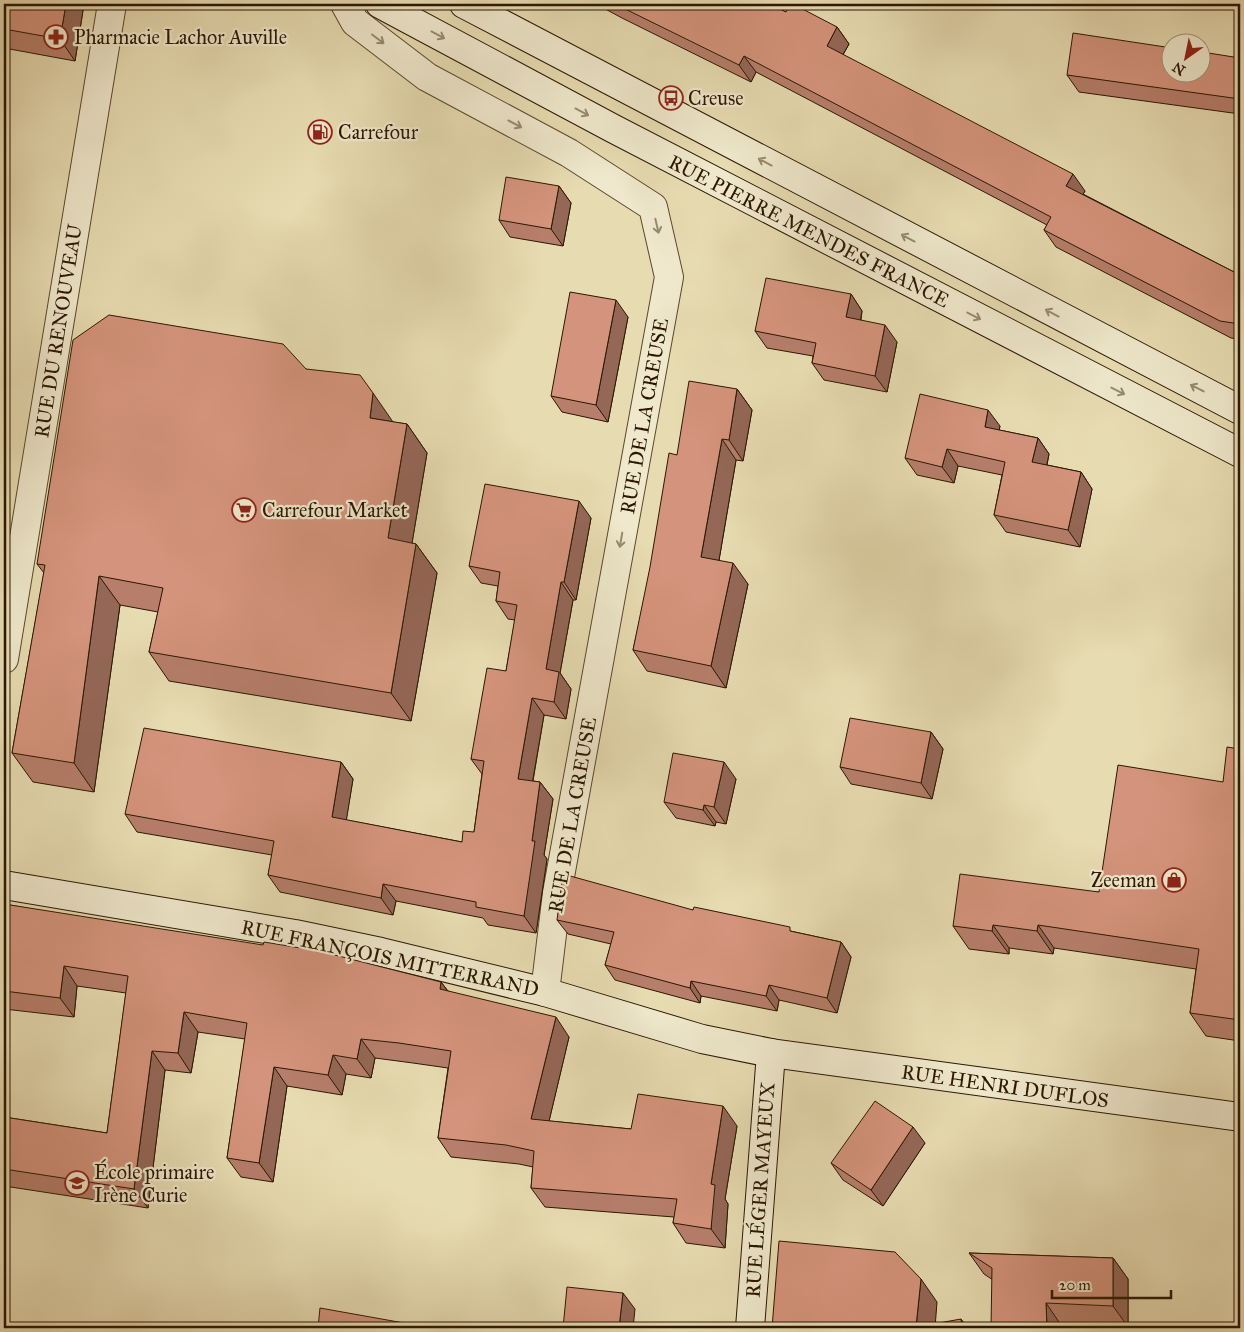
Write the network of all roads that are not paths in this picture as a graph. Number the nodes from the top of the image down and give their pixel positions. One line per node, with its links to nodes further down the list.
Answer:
1 (112, 4): 7 (street, RUE DU RENOUVEAU)
2 (345, 4): 9 (street, RUE DE LA CREUSE, one-way to 9)
3 (380, 4): 6 (street, RUE PIERRE MENDES FRANCE, one-way to 6)
4 (464, 4): 5 (street, RUE PIERRE MENDES FRANCE, one-way to 4)
5 (1240, 410)
6 (1240, 453)
7 (4, 659)
8 (4, 885): 9 (street, RUE FRANÇOIS MITTERRAND)
9 (545, 992): 10 (street, RUE FRANÇOIS MITTERRAND)
10 (771, 1052): 11 (street, RUE HENRI DUFLOS); 12 (street, RUE LÉGER MAYEUX)
11 (1240, 1117)
12 (750, 1328)

